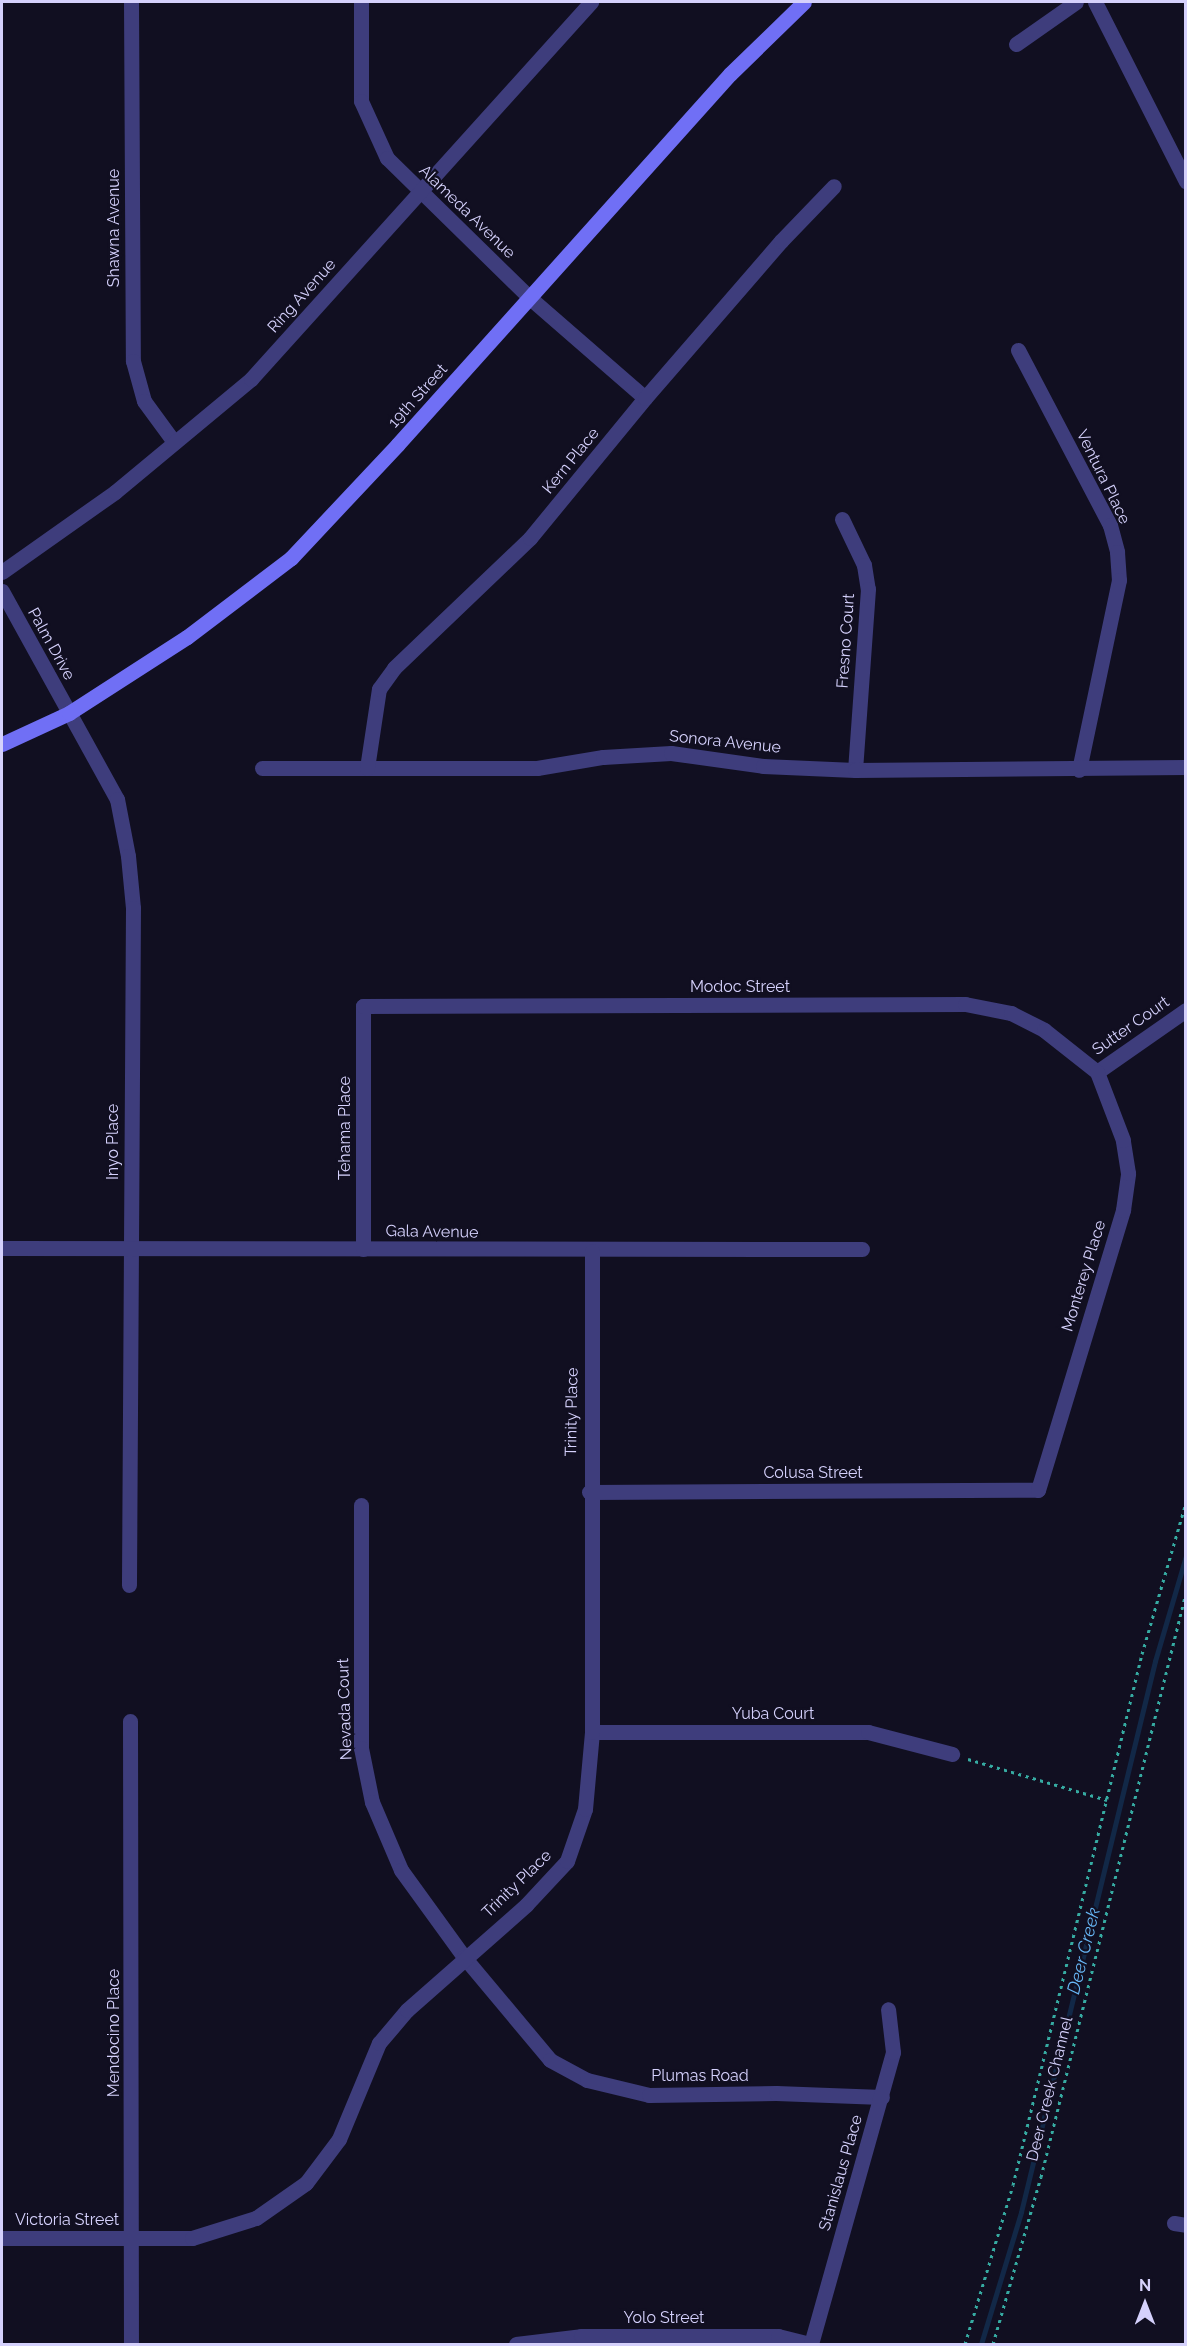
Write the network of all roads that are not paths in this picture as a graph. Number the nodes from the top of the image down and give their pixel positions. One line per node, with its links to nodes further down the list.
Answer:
1 (130, 2): 14 (street, Shawna Avenue)
2 (361, 2): 10 (street, Alameda Avenue)
3 (591, 2): 10 (street, Ring Avenue)
4 (804, 2): 11 (street, 19th Street)
5 (1076, 2): 7 (street)
6 (1095, 2): 8 (street)
7 (1016, 44)
8 (1185, 181)
9 (834, 186): 13 (street, Kern Place)
10 (420, 193): 11 (street, Alameda Avenue); 14 (street, Ring Avenue)
11 (530, 298): 13 (street, Alameda Avenue); 18 (street, 19th Street)
12 (1018, 350): 24 (street, Ventura Place)
13 (645, 398): 22 (street, Kern Place)
14 (174, 442): 16 (street, Ring Avenue)
15 (842, 519): 23 (street, Fresno Court)
16 (2, 572)
17 (2, 591): 18 (street, Palm Drive)
18 (69, 713): 19 (street, 19th Street); 28 (street, Inyo Place)
19 (2, 744)
20 (1185, 767): 24 (street, Sonora Avenue)
21 (262, 768): 22 (street, Sonora Avenue)
22 (368, 768): 23 (street, Sonora Avenue)
23 (855, 770): 24 (street, Sonora Avenue)
24 (1079, 770)
25 (363, 1006): 27 (street, Modoc Street); 30 (street, Tehama Place)
26 (1185, 1010): 27 (street, Sutter Court)
27 (1097, 1072): 33 (street, Monterey Place)
28 (130, 1247): 29 (street, Gala Avenue); 30 (street, Gala Avenue); 36 (street, Inyo Place)
29 (2, 1248)
30 (363, 1249): 32 (street, Gala Avenue)
31 (862, 1249): 32 (street, Gala Avenue)
32 (592, 1251): 34 (street, Trinity Place)
33 (1038, 1490): 34 (street, Colusa Street)
34 (589, 1492): 38 (street, Trinity Place)
35 (361, 1505): 40 (street, Nevada Court)
36 (129, 1585)
37 (130, 1721): 44 (street, Mendocino Place)
38 (592, 1732): 39 (street, Yuba Court); 40 (street, Trinity Place)
39 (952, 1754)
40 (464, 1958): 42 (street, Plumas Road); 44 (street, Trinity Place)
41 (888, 2009): 42 (street, Stanislaus Place)
42 (882, 2097): 47 (street, Stanislaus Place)
43 (2, 2238): 44 (street, Victoria Street)
44 (133, 2238): 45 (street, Mendocino Place)
45 (131, 2344)
46 (516, 2344): 47 (street, Yolo Street)
47 (811, 2344)

